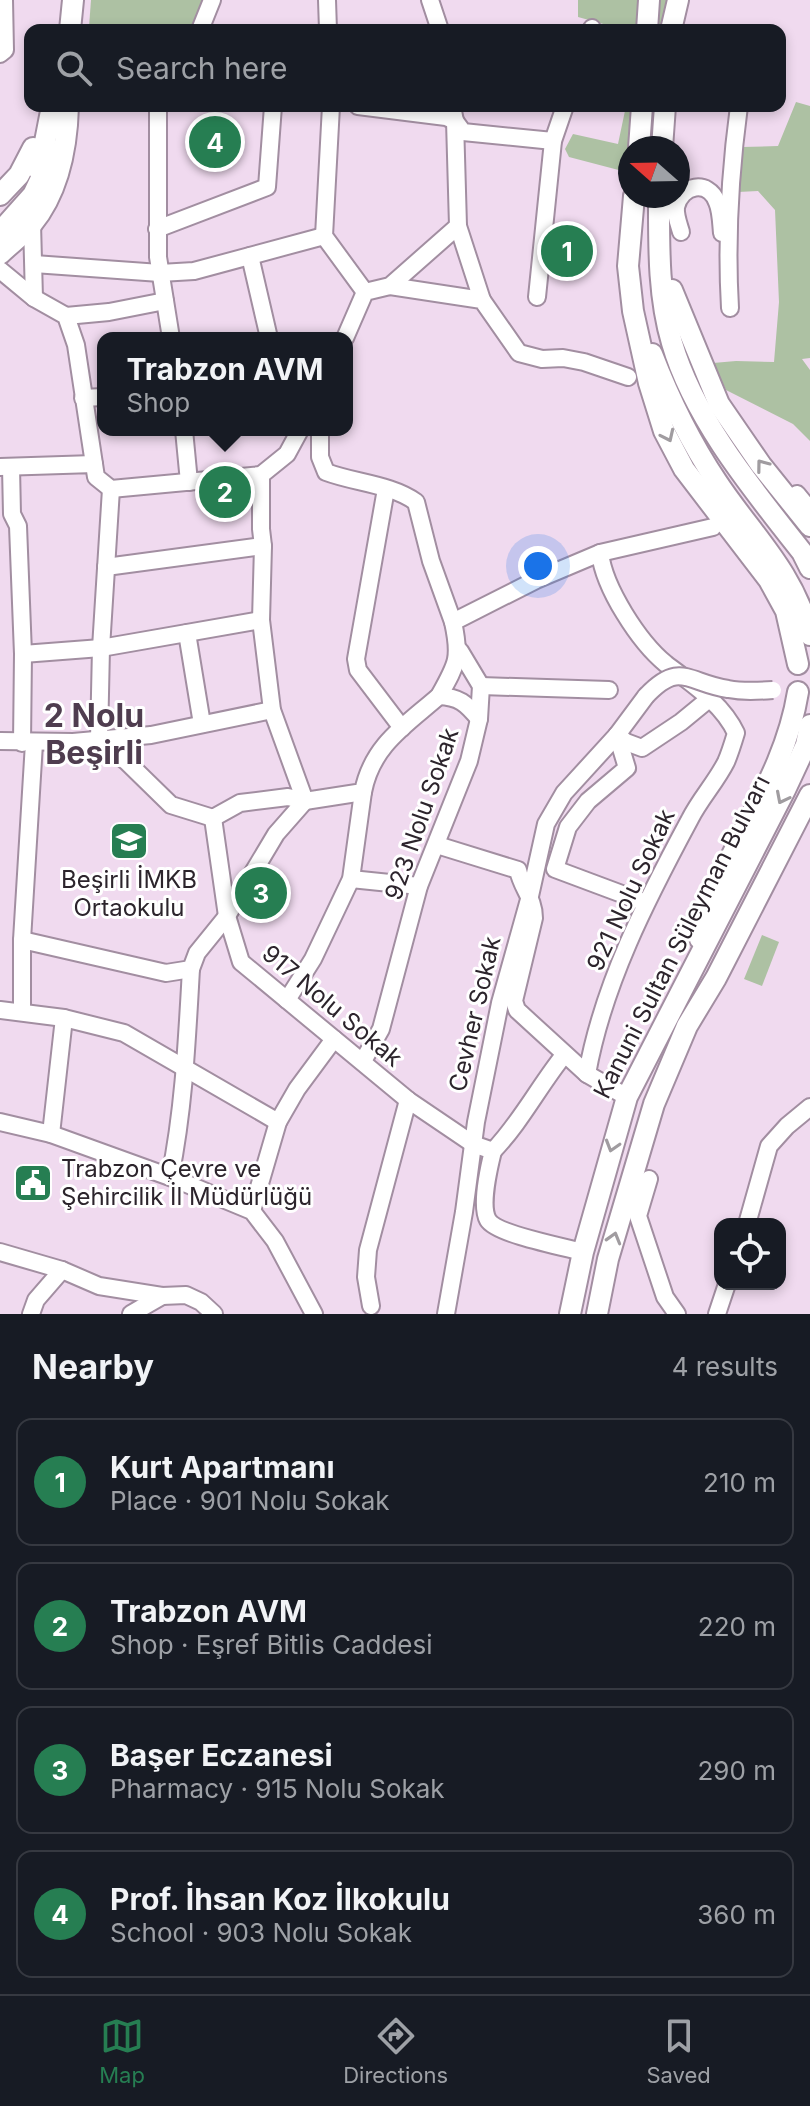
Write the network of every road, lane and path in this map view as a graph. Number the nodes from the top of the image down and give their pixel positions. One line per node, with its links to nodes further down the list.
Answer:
1 (4, 0): 16 (street)
2 (62, 0): 9 (main road)
3 (73, 0): 10 (main road)
4 (212, 0): 11 (street)
5 (327, 0): 12 (street)
6 (430, 0): 13 (street)
7 (648, 0): 14 (main road)
8 (675, 0): 15 (main road)
9 (60, 24)
10 (71, 24)
11 (202, 24)
12 (328, 24)
13 (438, 24)
14 (647, 24)
15 (671, 24)
16 (0, 54)
17 (43, 112): 33 (main road)
18 (51, 112): 37 (main road)
19 (63, 112): 41 (main road)
20 (65, 112): 38 (main road)
21 (158, 112): 40 (street)
22 (273, 112): 40 (street)
23 (331, 112): 44 (street)
24 (406, 112): 29 (street)
25 (563, 112): 32 (street)
26 (642, 112): 30 (main road)
27 (665, 112): 31 (main road)
28 (738, 112): 45 (street)
29 (453, 114): 32 (street); 39 (street)
30 (640, 136)
31 (663, 136)
32 (553, 141): 54 (street)
33 (0, 195)
34 (634, 208): 89 (main road, one-way to 89)
35 (635, 208): 85 (main road)
36 (659, 208): 43 (main road)
37 (0, 217)
38 (32, 223): 46 (main road); 48 (street)
39 (458, 226): 51 (street); 55 (street)
40 (157, 229): 50 (street)
41 (0, 232)
42 (681, 232): 45 (street)
43 (659, 234): 76 (main road, one-way to 43); 81 (main road)
44 (324, 236): 47 (street); 52 (street)
45 (730, 238): 57 (street)
46 (0, 254)
47 (250, 256): 50 (street); 60 (street)
48 (34, 264): 50 (street); 53 (street)
49 (0, 270): 53 (street)
50 (160, 273): 56 (street)
51 (390, 286): 52 (street); 55 (street)
52 (365, 292): 61 (street)
53 (30, 295): 58 (street)
54 (537, 297)
55 (482, 300): 62 (street)
56 (165, 301): 58 (street); 59 (street)
57 (730, 308)
58 (66, 316): 64 (street)
59 (170, 332)
60 (268, 332)
61 (348, 332)
62 (628, 377)
63 (97, 397): 64 (street)
64 (83, 398): 68 (street)
65 (185, 436): 71 (street)
66 (294, 436): 70 (street)
67 (320, 436): 73 (street)
68 (94, 464): 69 (street); 72 (street)
69 (6, 467): 88 (street)
70 (261, 475): 71 (street); 78 (street)
71 (189, 482): 72 (street)
72 (111, 489): 80 (street)
73 (386, 489): 83 (street); 99 (street)
74 (797, 494): 75 (street)
75 (810, 510)
76 (810, 526)
77 (713, 527): 79 (street)
78 (263, 546): 80 (street); 82 (street)
79 (600, 553): 83 (street); 94 (street)
80 (106, 567): 86 (street)
81 (810, 568)
82 (261, 620): 84 (street); 95 (street)
83 (453, 622): 87 (street)
84 (187, 633): 86 (street); 97 (street)
85 (810, 635)
86 (101, 648): 88 (street); 101 (street)
87 (460, 651): 90 (street); 93 (street)
88 (23, 654): 103 (street)
89 (804, 658): 92 (main road)
90 (481, 686): 91 (street); 96 (street, 923 Nolu Sokak)
91 (609, 690)
92 (801, 694): 100 (street, bridge); 117 (main road)
93 (439, 696): 96 (street, 923 Nolu Sokak); 99 (street)
94 (709, 699): 100 (street); 113 (street, 921 Nolu Sokak)
95 (272, 710): 97 (street); 106 (street)
96 (479, 719): 109 (street, 923 Nolu Sokak)
97 (202, 724): 101 (street)
98 (810, 725): 117 (main road, Kanuni Sultan Süleyman Bulvarı, one-way to 117)
99 (402, 728): 104 (street)
100 (617, 735): 112 (street); 113 (street)
101 (99, 739): 103 (street); 107 (street)
102 (0, 741): 103 (street)
103 (28, 743): 115 (street)
104 (363, 792): 106 (street); 110 (street)
105 (810, 795): 118 (main road, Kanuni Sultan Süleyman Bulvarı)
106 (305, 801): 107 (street); 114 (street)
107 (213, 818): 114 (street, 917 Nolu Sokak)
108 (810, 825): 118 (main road)
109 (437, 845): 111 (street, 923 Nolu Sokak); 112 (street)
110 (351, 879): 111 (street); 119 (street)
111 (419, 886): 125 (street, 923 Nolu Sokak)
112 (530, 896): 124 (street); 134 (street, Cevher Sokak)
113 (646, 903): 127 (street, 921 Nolu Sokak)
114 (227, 916): 116 (street); 119 (street, 917 Nolu Sokak)
115 (22, 940): 116 (street); 121 (street)
116 (191, 969): 126 (street)
117 (691, 973): 128 (main road, Kanuni Sultan Süleyman Bulvarı)
118 (716, 978): 152 (main road, Kanuni Sultan Süleyman Bulvarı, one-way to 118)
119 (287, 1000): 123 (street, 917 Nolu Sokak)
120 (0, 1010): 121 (street)
121 (22, 1012): 122 (street)
122 (64, 1018): 126 (street); 133 (street)
123 (334, 1039): 125 (street, 917 Nolu Sokak); 132 (street)
124 (564, 1055): 127 (street); 135 (street)
125 (363, 1061): 129 (street, 917 Nolu Sokak)
126 (186, 1070): 132 (street); 136 (street)
127 (587, 1074): 128 (street)
128 (627, 1097): 141 (main road, Kanuni Sultan Süleyman Bulvarı, one-way to 141)
129 (408, 1100): 134 (street, 917 Nolu Sokak); 145 (street)
130 (810, 1107): 139 (street)
131 (0, 1122): 133 (street)
132 (278, 1122): 138 (street)
133 (51, 1134): 136 (street)
134 (473, 1144): 135 (street); 150 (street, Cevher Sokak)
135 (493, 1151): 141 (street)
136 (170, 1177): 138 (street)
137 (649, 1179): 153 (street)
138 (252, 1211): 149 (street)
139 (749, 1218)
140 (0, 1252): 142 (street)
141 (583, 1252): 151 (main road, Kanuni Sultan Süleyman Bulvarı)
142 (62, 1270): 144 (street); 146 (street)
143 (725, 1290): 154 (street)
144 (162, 1296): 147 (street); 148 (street)
145 (371, 1306)
146 (31, 1314)
147 (131, 1314)
148 (214, 1314)
149 (314, 1314)
150 (446, 1314)
151 (570, 1314)
152 (597, 1314)
153 (677, 1314)
154 (717, 1314)

